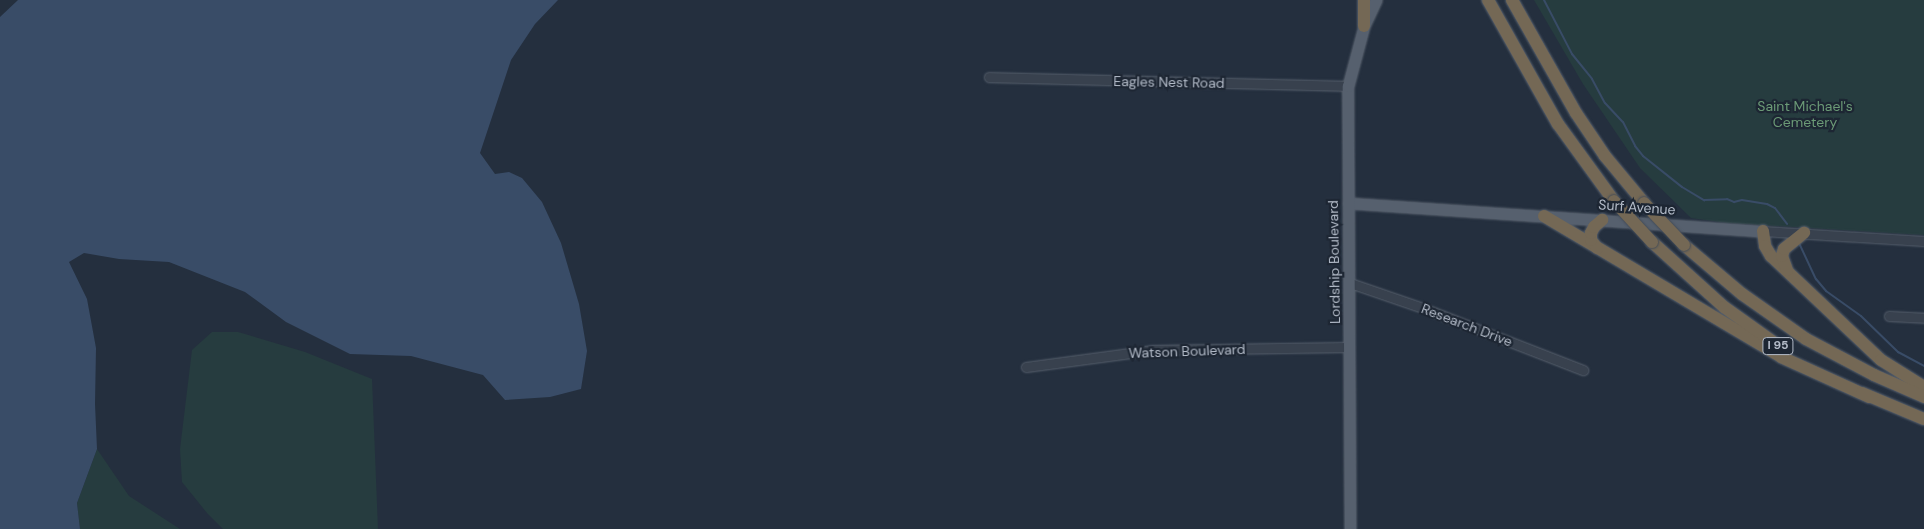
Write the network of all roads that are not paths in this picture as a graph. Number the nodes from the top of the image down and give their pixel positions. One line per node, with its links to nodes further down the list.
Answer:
1 (1364, 0): 5 (highway)
2 (1376, 0): 5 (main road, Lordship Boulevard)
3 (1488, 0): 23 (highway, I 95, bridge)
4 (1512, 0): 24 (highway, I 95, bridge)
5 (1364, 26): 7 (main road, Lordship Boulevard)
6 (989, 77): 7 (street, Eagles Nest Road)
7 (1348, 86): 8 (main road, Lordship Boulevard)
8 (1348, 204): 9 (main road, Surf Avenue); 16 (main road, Lordship Boulevard)
9 (1544, 216): 10 (main road, Surf Avenue); 14 (highway)
10 (1602, 220): 11 (main road, Surf Avenue); 14 (highway)
11 (1763, 231): 12 (street, Surf Avenue); 15 (highway)
12 (1804, 233): 13 (street, Surf Avenue); 15 (highway)
13 (1924, 242)
14 (1599, 250): 23 (highway)
15 (1788, 272): 22 (highway)
16 (1350, 283): 19 (main road, Lordship Boulevard); 21 (street, Research Drive)
17 (1889, 316): 18 (street)
18 (1924, 318)
19 (1350, 348): 20 (street, Watson Boulevard); 26 (main road, Lordship Boulevard)
20 (1026, 367)
21 (1583, 370)
22 (1924, 387)
23 (1869, 396): 25 (highway, I 95)
24 (1924, 397)
25 (1924, 419)
26 (1350, 529)

